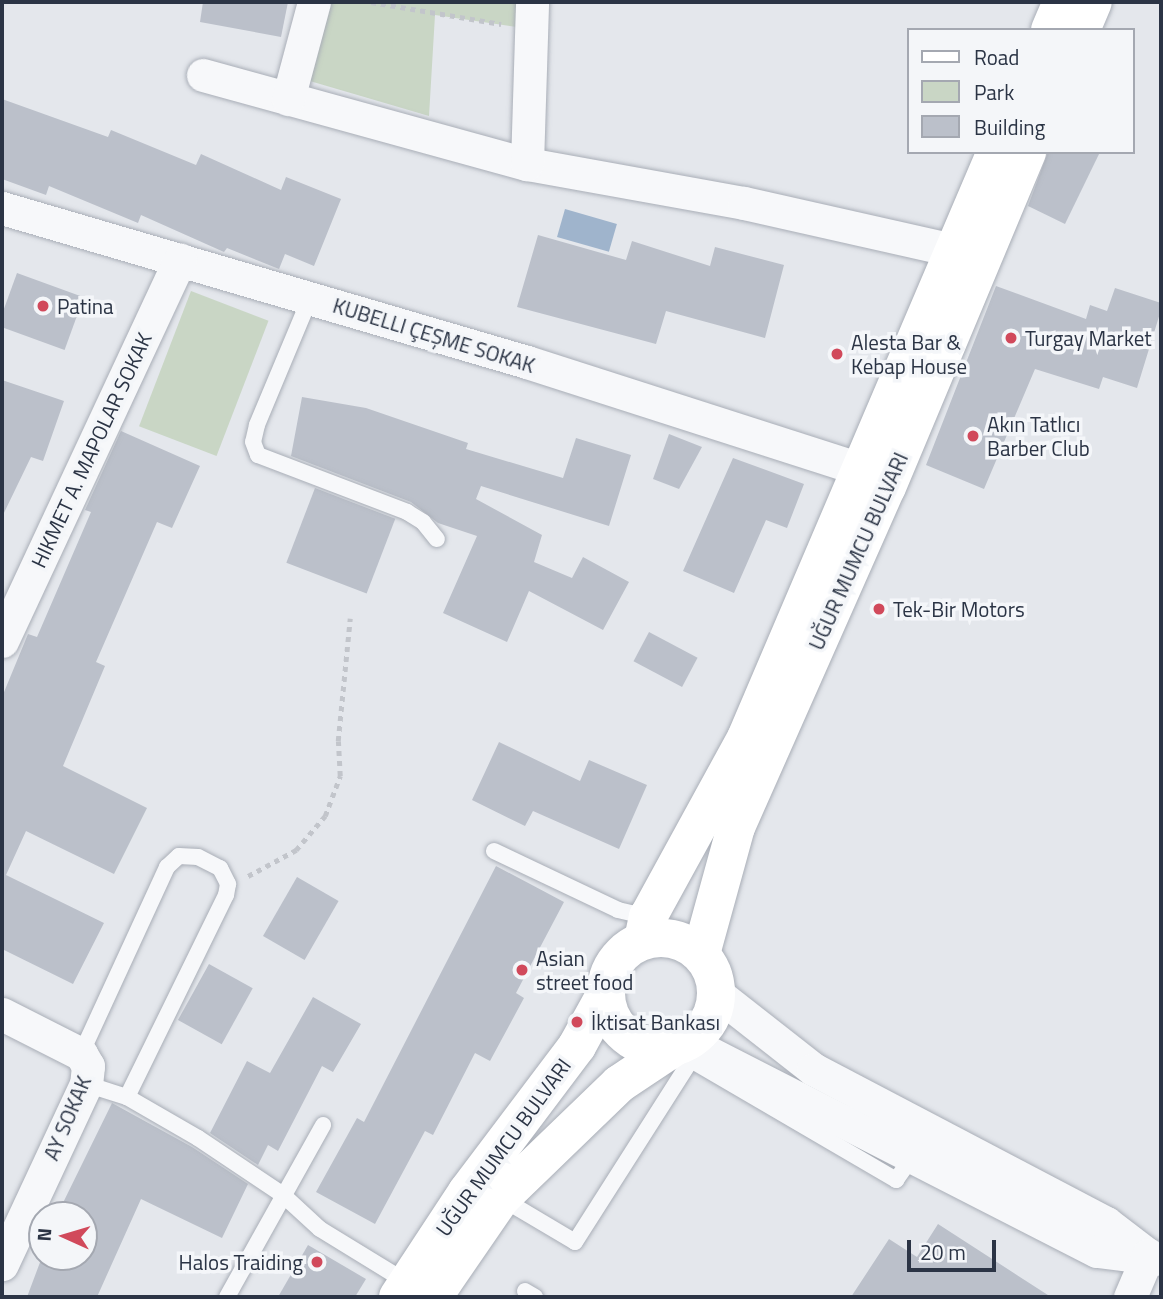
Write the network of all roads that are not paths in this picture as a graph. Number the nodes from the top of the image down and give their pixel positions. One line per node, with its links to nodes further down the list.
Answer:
1 (314, 2): 8 (street)
2 (1062, 2): 5 (main road)
3 (1093, 2): 6 (main road)
4 (531, 15): 11 (street)
5 (1051, 28)
6 (1082, 28)
7 (203, 75): 8 (street)
8 (288, 99): 11 (street)
9 (995, 154): 13 (main road)
10 (1026, 154): 21 (main road)
11 (527, 163): 13 (street)
12 (2, 208): 14 (street, KUBELLI ÇEŞME SOKAK)
13 (953, 250): 16 (main road)
14 (180, 260): 15 (street, KUBELLI ÇEŞME SOKAK); 18 (street, HIKMET A. MAPOLAR SOKAK)
15 (310, 298): 16 (street, KUBELLI ÇEŞME SOKAK); 17 (lane)
16 (863, 470): 20 (main road)
17 (437, 539)
18 (2, 641)
19 (494, 852): 20 (lane)
20 (645, 928): 21 (main road); 23 (main road)
21 (701, 954): 22 (main road)
22 (716, 993): 25 (main road); 29 (street)
23 (605, 995): 25 (main road); 34 (main road)
24 (2, 1014): 26 (street, AY SOKAK)
25 (682, 1044): 29 (street); 31 (main road)
26 (83, 1069): 27 (lane); 27 (lane); 33 (street, AY SOKAK)
27 (127, 1097): 30 (lane)
28 (323, 1125): 30 (lane)
29 (904, 1141): 31 (lane); 32 (street)
30 (283, 1195): 34 (lane); 35 (lane)
31 (501, 1198): 34 (main road)
32 (1155, 1257): 36 (street)
33 (2, 1264)
34 (413, 1292)
35 (227, 1297)
36 (1130, 1297)

